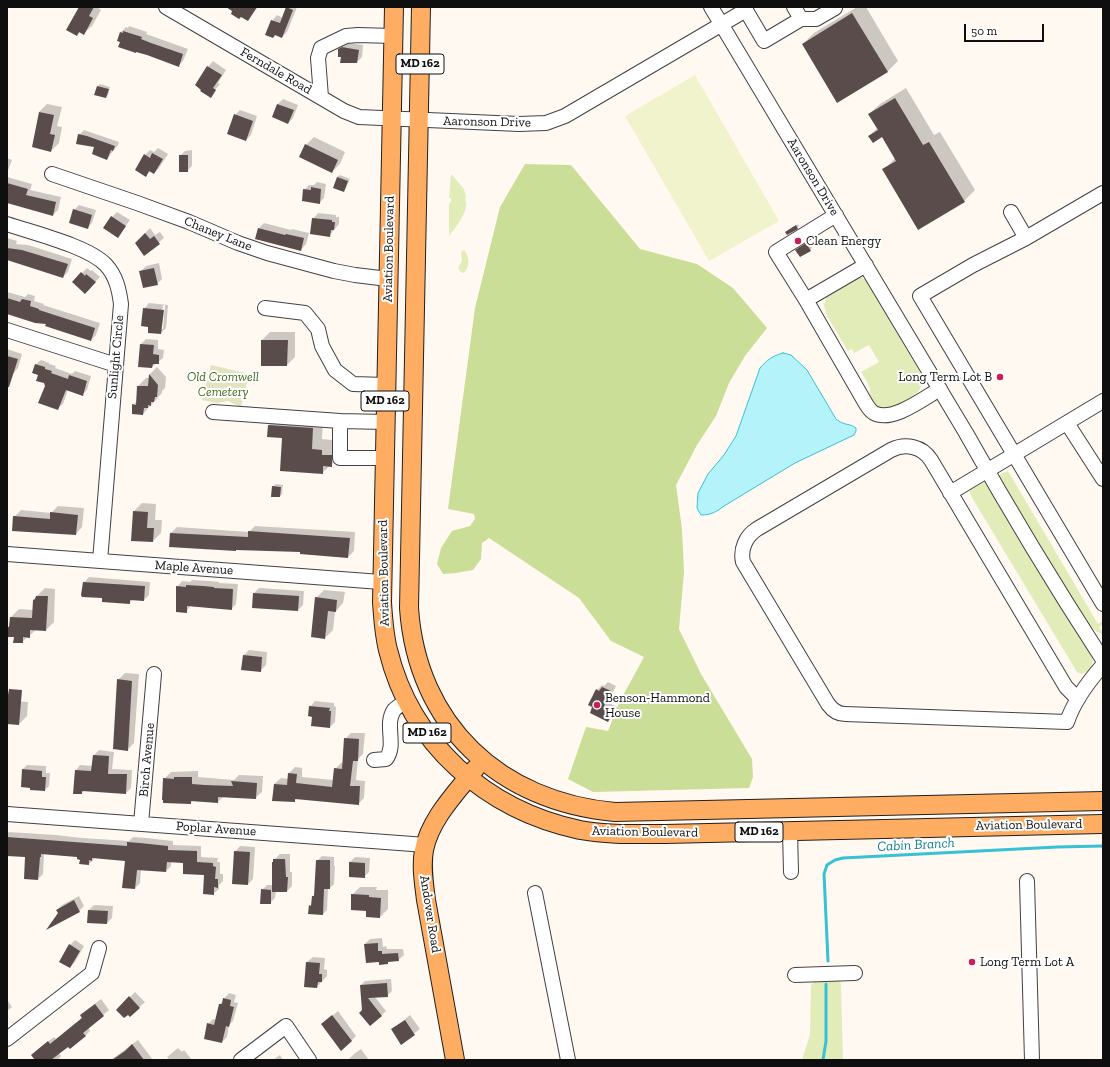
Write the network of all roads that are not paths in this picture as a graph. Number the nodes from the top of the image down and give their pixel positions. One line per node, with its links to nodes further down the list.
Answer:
1 (166, 7): 10 (street, Ferndale Road)
2 (394, 7): 9 (main road, Aviation Boulevard / MD 162)
3 (421, 7): 12 (main road, Aviation Boulevard / MD 162)
4 (711, 7): 8 (street, Aaronson Drive)
5 (835, 8): 7 (street)
6 (745, 9): 7 (street); 8 (street)
7 (798, 13)
8 (722, 25): 12 (street, Aaronson Drive); 16 (street, Aaronson Drive)
9 (393, 36): 10 (street); 11 (main road, Aviation Boulevard / MD 162)
10 (321, 97): 11 (street, Ferndale Road)
11 (391, 119): 12 (street, Aaronson Drive); 20 (main road, Aviation Boulevard / MD 162)
12 (419, 120): 47 (main road, Aviation Boulevard / MD 162)
13 (52, 174): 20 (street, Chaney Lane)
14 (1103, 193): 18 (street)
15 (1011, 212): 18 (street)
16 (836, 216): 19 (street, Aaronson Drive); 21 (street)
17 (7, 224): 24 (street, Sunlight Circle)
18 (1026, 238): 32 (street)
19 (866, 265): 21 (street); 26 (street, Aaronson Drive)
20 (388, 279): 25 (main road, Aviation Boulevard / MD 162)
21 (806, 300): 26 (street)
22 (265, 308): 25 (street)
23 (7, 330): 24 (street)
24 (116, 365): 38 (street, Sunlight Circle)
25 (386, 385): 30 (main road, Aviation Boulevard / MD 162)
26 (940, 389): 34 (street, Aaronson Drive)
27 (1103, 401): 31 (street)
28 (213, 412): 29 (street)
29 (340, 422): 30 (street); 33 (street)
30 (385, 422): 33 (main road, Aviation Boulevard / MD 162)
31 (1067, 423): 32 (street); 35 (street)
32 (1014, 455): 34 (street); 40 (street)
33 (384, 458): 39 (main road, Aviation Boulevard / MD 162)
34 (987, 471): 36 (street); 41 (street, Aaronson Drive)
35 (1103, 479)
36 (950, 493): 44 (street); 44 (street)
37 (7, 554): 38 (street, Maple Avenue)
38 (100, 560): 39 (street, Maple Avenue)
39 (382, 582): 45 (main road, Aviation Boulevard / MD 162)
40 (1103, 604)
41 (1103, 660)
42 (1103, 665): 44 (street)
43 (154, 674): 52 (street, Birch Avenue)
44 (1078, 699)
45 (407, 700): 46 (street); 48 (main road, Aviation Boulevard / MD 162)
46 (374, 760)
47 (482, 760): 48 (main road, Andover Road); 50 (main road, Aviation Boulevard / MD 162)
48 (468, 778): 54 (main road, Aviation Boulevard / MD 162); 55 (main road, Andover Road)
49 (1103, 801): 50 (main road, Aviation Boulevard / MD 162)
50 (808, 808): 54 (main road)
51 (7, 814): 52 (street, Poplar Avenue)
52 (141, 824): 55 (street, Poplar Avenue)
53 (1103, 824): 54 (main road, Aviation Boulevard / MD 162)
54 (790, 831): 56 (street)
55 (426, 844): 65 (main road, Andover Road)
56 (791, 872)
57 (1027, 880): 67 (street)
58 (535, 893): 66 (street)
59 (98, 948): 62 (street)
60 (855, 973): 61 (street)
61 (795, 975)
62 (7, 1039)
63 (241, 1060): 64 (street)
64 (309, 1060)
65 (455, 1060)
66 (568, 1060)
67 (1032, 1060)

